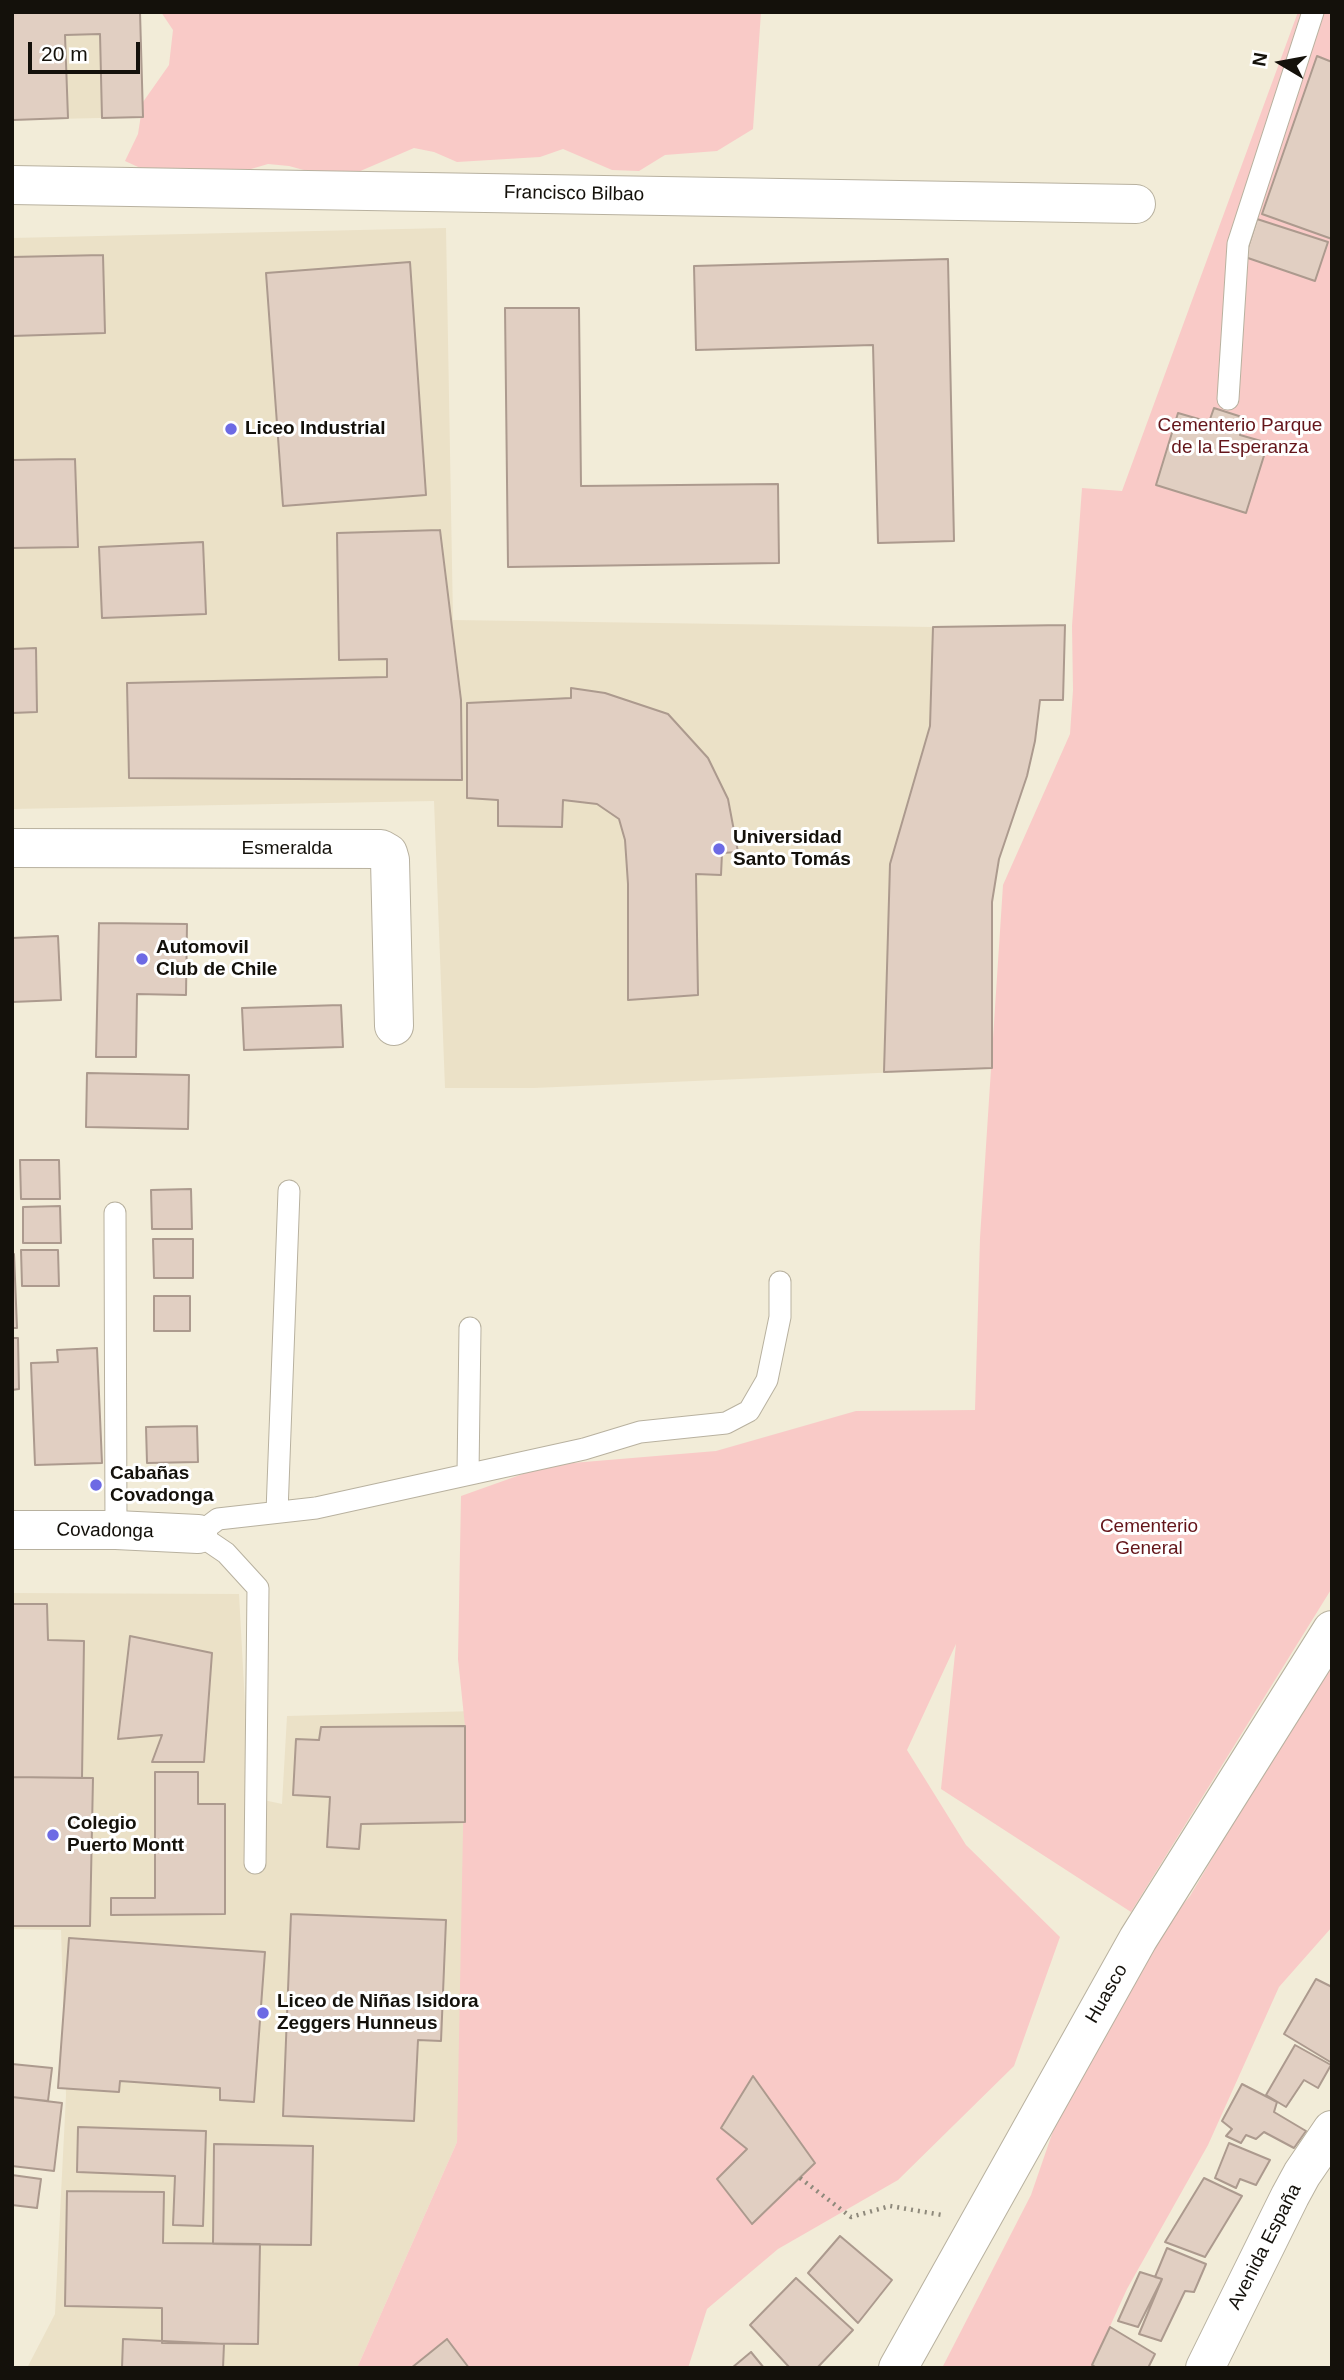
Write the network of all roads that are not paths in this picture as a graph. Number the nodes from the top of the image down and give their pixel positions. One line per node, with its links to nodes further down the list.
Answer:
1 (1313, 12): 4 (lane)
2 (12, 185): 3 (street, Francisco Bilbao)
3 (1136, 204)
4 (1228, 399)
5 (12, 848): 6 (street, Esmeralda)
6 (394, 1026)
7 (289, 1191): 12 (lane)
8 (116, 1213): 14 (lane)
9 (780, 1282): 11 (lane)
10 (470, 1328): 11 (lane)
11 (468, 1473): 12 (lane)
12 (277, 1512): 15 (lane)
13 (12, 1530): 14 (street, Covadonga)
14 (116, 1530): 15 (street, Covadonga)
15 (198, 1534): 17 (lane)
16 (1332, 1630): 19 (street, Huasco)
17 (255, 1863)
18 (1332, 2130): 20 (street, Avenida España)
19 (898, 2368)
20 (1205, 2368)

